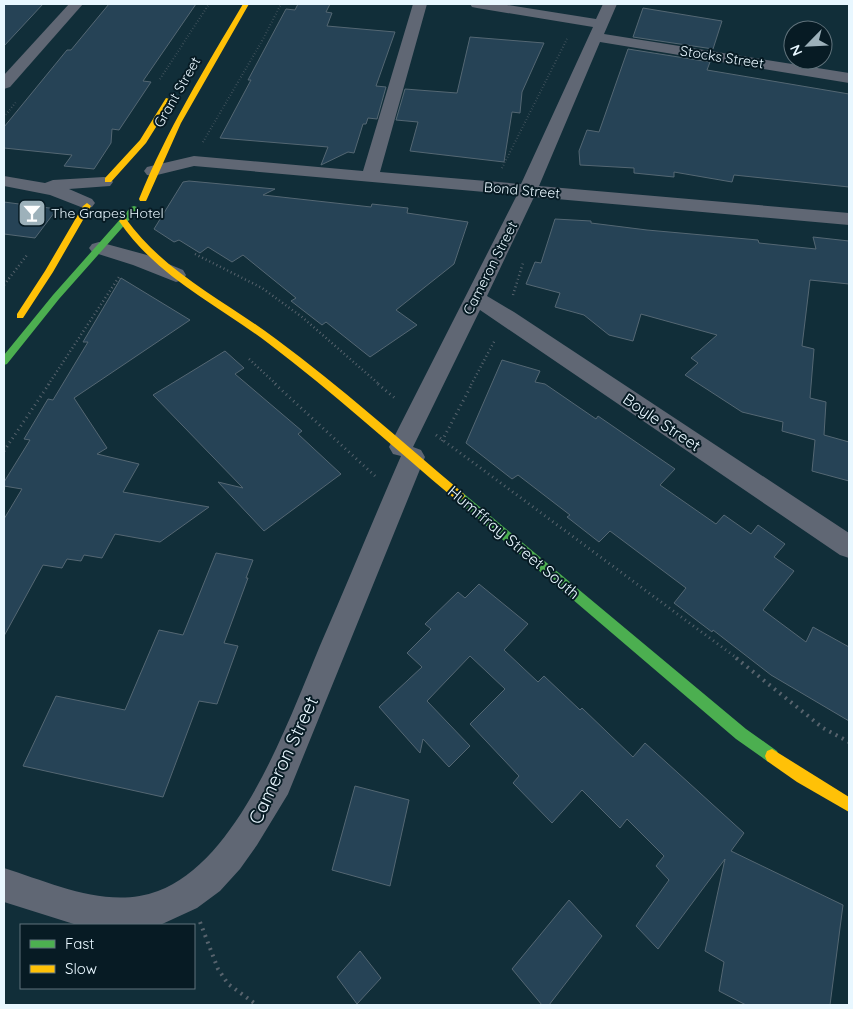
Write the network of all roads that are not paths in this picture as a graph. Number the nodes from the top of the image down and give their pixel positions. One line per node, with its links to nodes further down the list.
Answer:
1 (76, 4): 10 (street)
2 (246, 4): 12 (main road, Grant Street)
3 (420, 4): 15 (street)
4 (477, 4): 6 (street, Stocks Street)
5 (610, 4): 6 (street, Cameron Street)
6 (603, 27): 9 (street, Stocks Street); 21 (street, Cameron Street)
7 (833, 61): 8 (street)
8 (849, 64)
9 (849, 78)
10 (4, 84)
11 (177, 87): 18 (main road, Grant Street)
12 (164, 146): 13 (street, Bond Street); 14 (main road, Grant Street)
13 (194, 161): 14 (street, Bond Street); 15 (street, Bond Street)
14 (153, 171): 22 (main road, Grant Street)
15 (370, 177): 21 (street, Bond Street)
16 (124, 178): 18 (main road)
17 (4, 181): 20 (street)
18 (106, 181): 20 (street); 23 (main road, Grant Street)
19 (138, 182): 22 (main road)
20 (33, 185): 23 (street)
21 (528, 191): 25 (street, Bond Street); 29 (street, Cameron Street)
22 (141, 202): 24 (main road)
23 (89, 207): 26 (main road)
24 (118, 217): 27 (main road); 28 (main road, Humffray Street South)
25 (849, 219)
26 (73, 231): 27 (main road); 30 (main road)
27 (90, 245): 28 (street, Humffray Street South); 31 (main road)
28 (179, 276): 32 (main road, Humffray Street South)
29 (475, 298): 32 (street, Cameron Street); 33 (street, Boyle Street)
30 (14, 325)
31 (4, 361)
32 (407, 452): 34 (main road, Humffray Street South); 35 (street, Cameron Street)
33 (849, 547)
34 (849, 806)
35 (4, 885)

